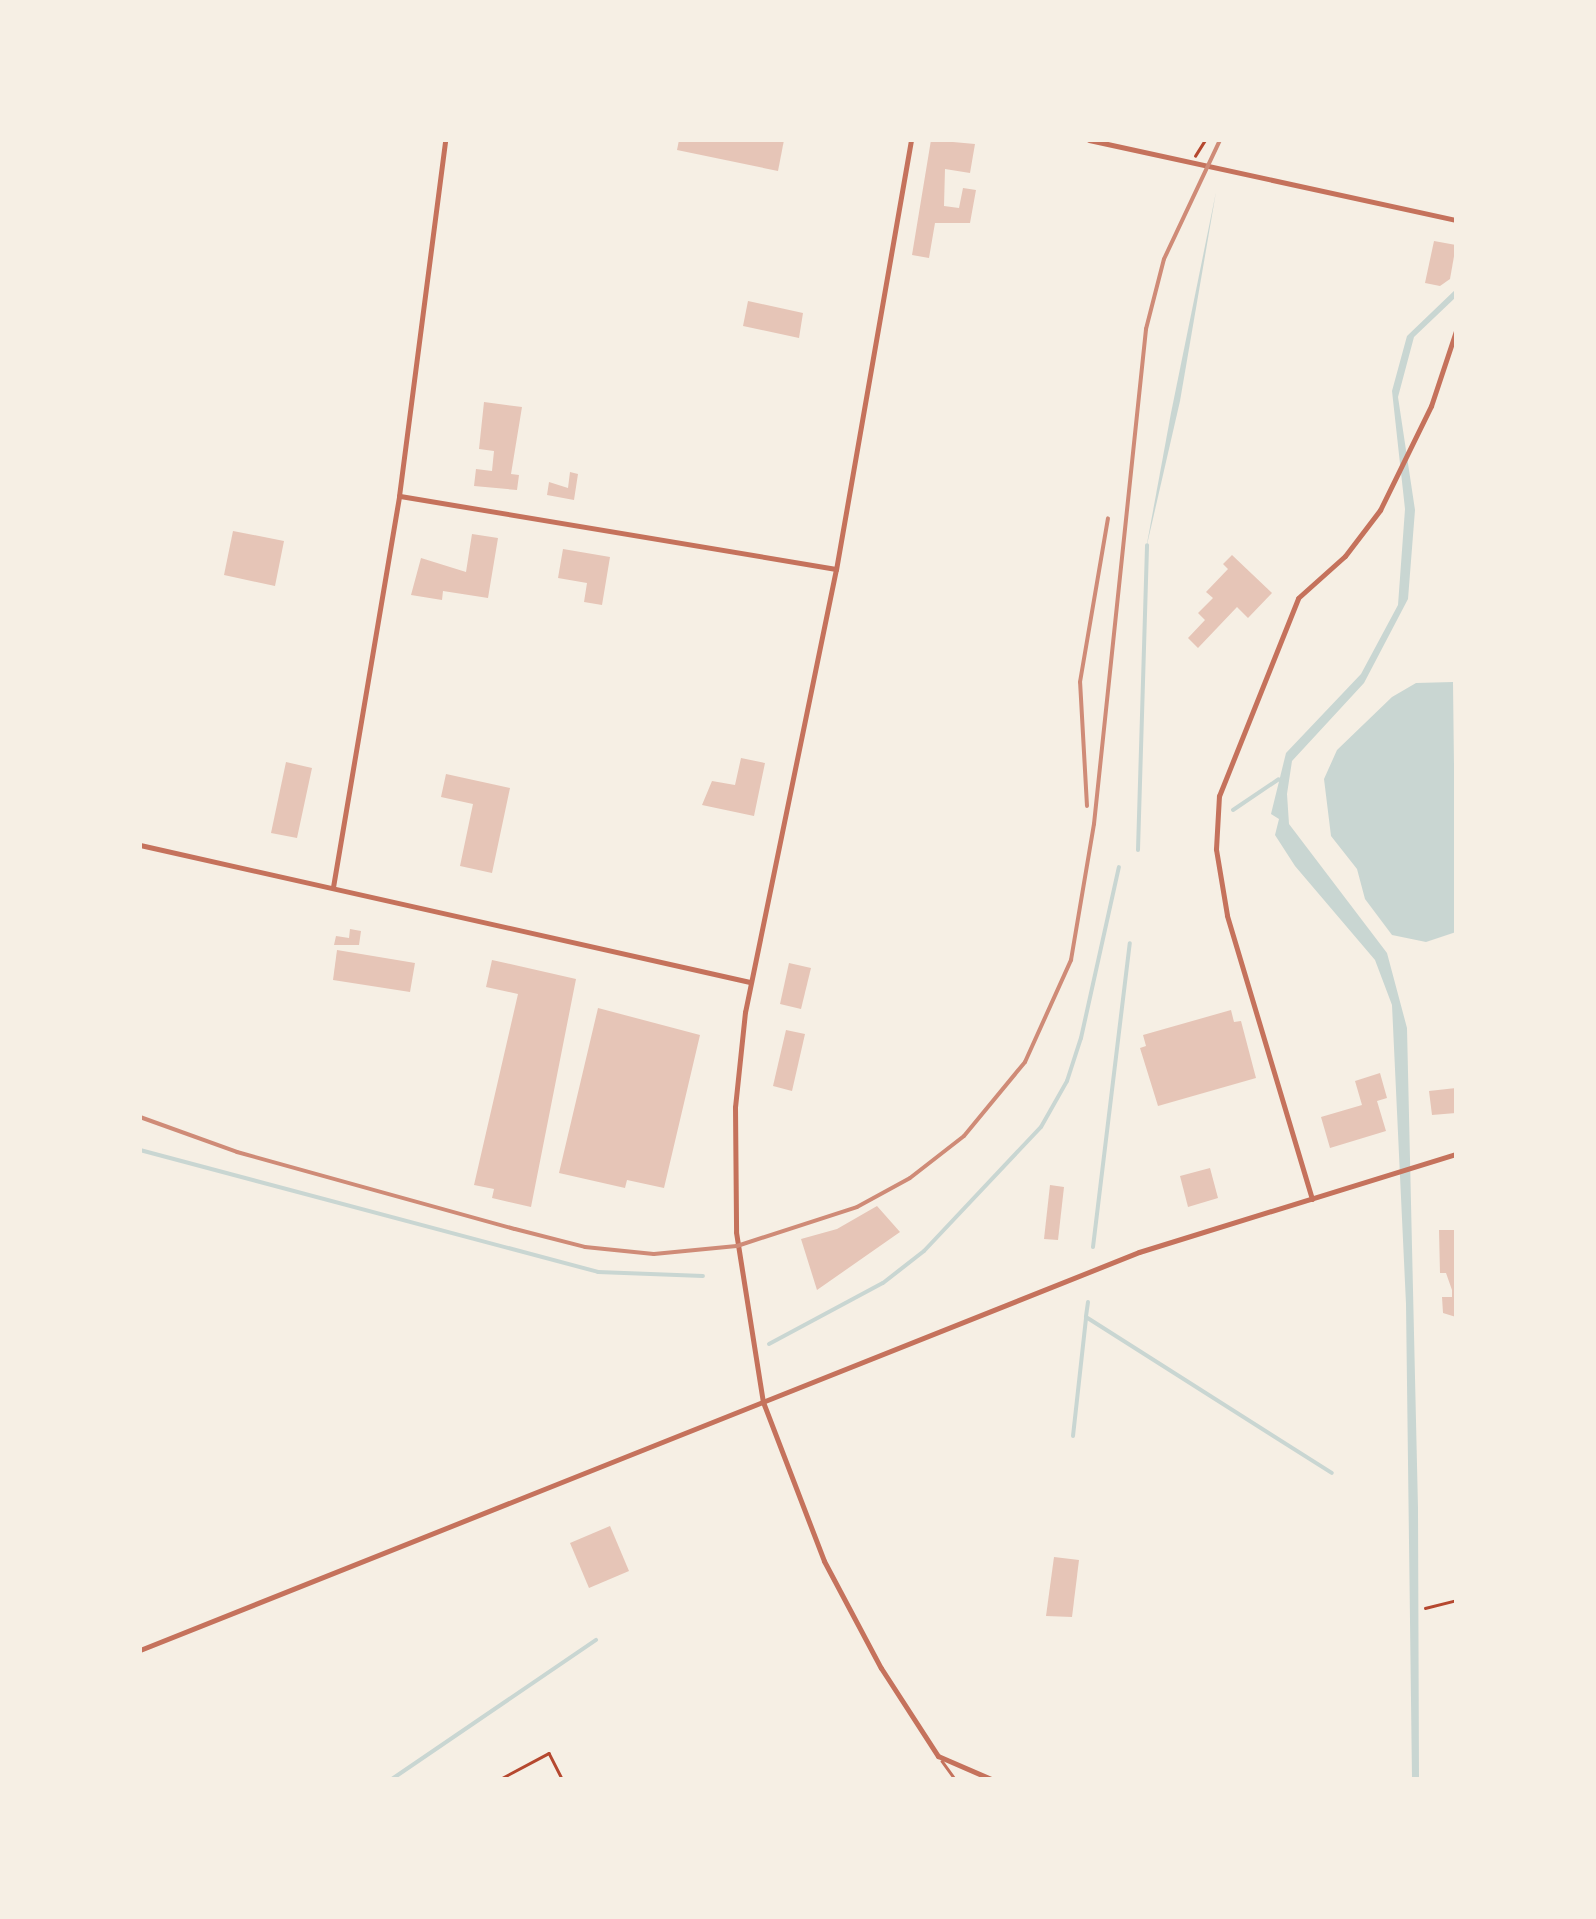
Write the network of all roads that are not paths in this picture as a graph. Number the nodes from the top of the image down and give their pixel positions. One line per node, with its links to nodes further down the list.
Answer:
1 (445, 140): 6 (street)
2 (911, 140): 7 (street)
3 (1089, 140): 4 (street)
4 (1456, 220)
5 (1456, 331): 12 (street)
6 (399, 496): 7 (street); 9 (street)
7 (836, 569): 10 (street)
8 (140, 845): 9 (street)
9 (333, 886): 10 (street)
10 (750, 982): 13 (street)
11 (1456, 1154): 12 (street)
12 (1312, 1199): 13 (street)
13 (763, 1402): 14 (street); 15 (street)
14 (140, 1650)
15 (938, 1756): 16 (lane); 17 (street)
16 (956, 1779)
17 (991, 1779)

